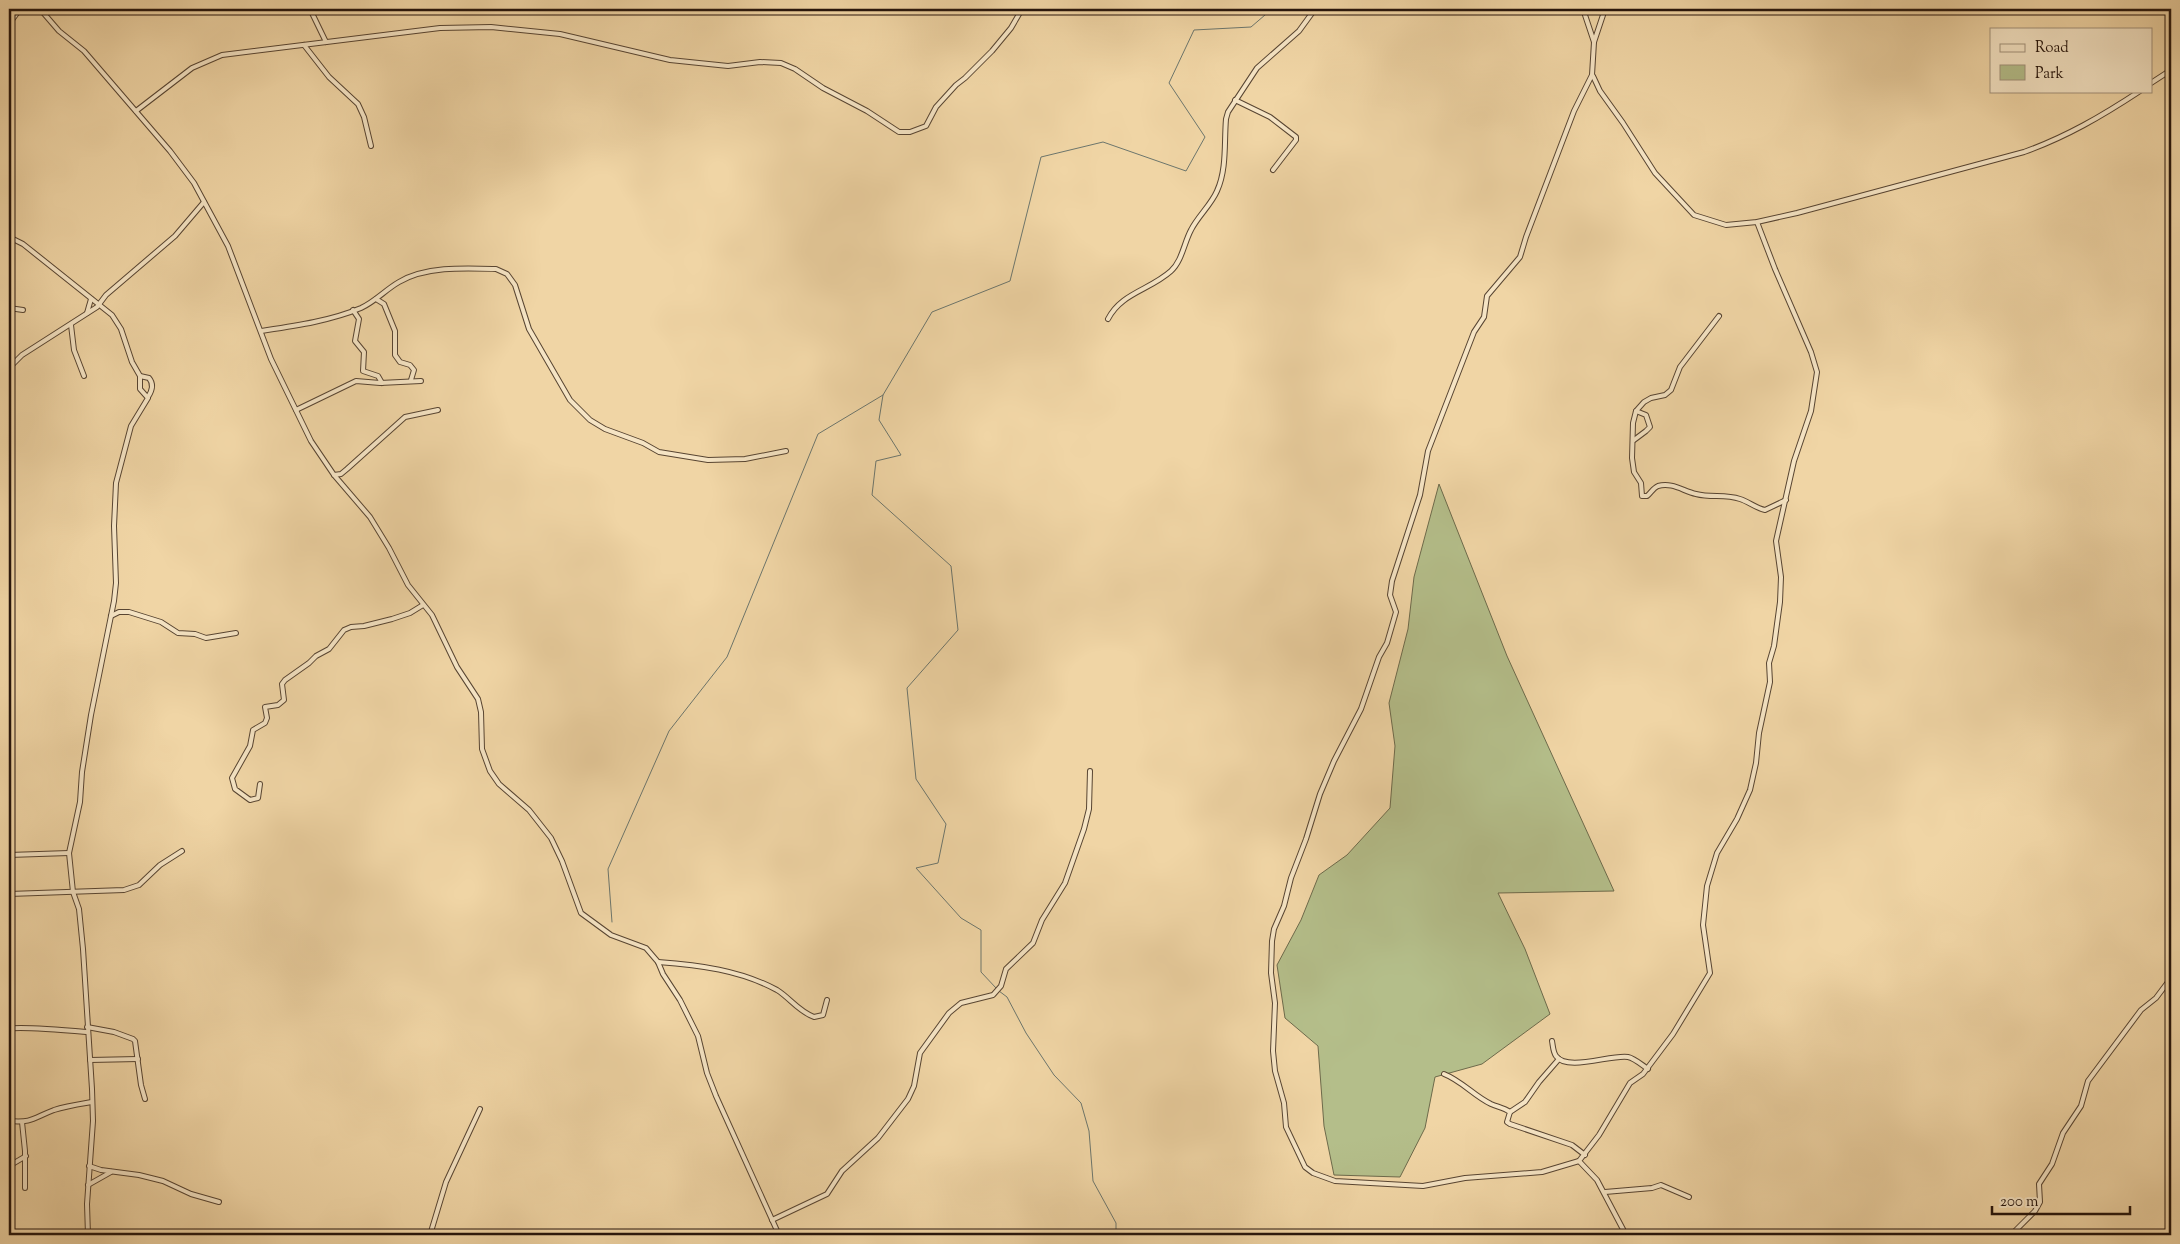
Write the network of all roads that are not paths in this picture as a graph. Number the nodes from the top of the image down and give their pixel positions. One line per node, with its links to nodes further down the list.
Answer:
1 (20, 9): 8 (street)
2 (40, 9): 17 (street)
3 (310, 9): 9 (street)
4 (1022, 9): 9 (street)
5 (1315, 9): 16 (street)
6 (1583, 9): 10 (street)
7 (1605, 9): 10 (street)
8 (9, 24)
9 (326, 42): 11 (street)
10 (1594, 42): 13 (street)
11 (304, 45): 17 (street); 18 (street)
12 (2171, 70): 14 (street)
13 (1592, 75): 21 (street); 77 (street)
14 (2152, 83)
15 (2138, 92): 21 (street)
16 (1236, 100): 19 (street); 31 (street)
17 (136, 111): 20 (street)
18 (371, 146)
19 (1273, 170)
20 (204, 202): 25 (street); 33 (street)
21 (1757, 222): 47 (street)
22 (9, 237): 23 (street)
23 (90, 299): 25 (street); 29 (street)
24 (376, 299): 28 (street); 37 (street); 45 (street)
25 (100, 304): 29 (street); 36 (street)
26 (9, 308): 27 (street)
27 (24, 310)
28 (353, 310): 33 (street); 39 (street)
29 (87, 314): 32 (street)
30 (1719, 316): 43 (street)
31 (1108, 319)
32 (71, 325): 34 (street); 35 (street)
33 (261, 331): 41 (street)
34 (9, 368)
35 (84, 376)
36 (140, 376): 40 (street); 40 (street)
37 (410, 380): 38 (street); 39 (street)
38 (421, 381)
39 (382, 383): 41 (street)
40 (148, 397): 49 (street)
41 (296, 410): 46 (street)
42 (438, 410): 46 (street)
43 (1636, 411): 44 (street); 44 (street)
44 (1634, 440): 47 (street)
45 (786, 451)
46 (334, 475): 48 (street)
47 (1787, 499): 67 (street)
48 (424, 605): 52 (street); 58 (street)
49 (111, 616): 50 (street); 54 (street)
50 (236, 633)
51 (1090, 771): 86 (street)
52 (260, 784)
53 (182, 851): 56 (street)
54 (69, 853): 55 (street); 56 (street)
55 (9, 855)
56 (73, 892): 57 (street); 62 (street)
57 (9, 894)
58 (658, 962): 60 (street); 86 (street)
59 (2171, 978): 91 (street)
60 (827, 1000)
61 (9, 1029): 62 (street)
62 (87, 1030): 64 (street); 66 (street)
63 (1552, 1041): 65 (street)
64 (138, 1059): 66 (street); 69 (street)
65 (1559, 1059): 67 (street); 72 (street)
66 (90, 1060): 70 (street)
67 (1648, 1069): 75 (street)
68 (1444, 1074): 72 (street)
69 (145, 1099)
70 (92, 1102): 74 (street); 79 (street)
71 (480, 1109): 88 (street)
72 (1510, 1112): 75 (street)
73 (9, 1121): 74 (street)
74 (22, 1122): 76 (street)
75 (1585, 1155): 77 (street)
76 (26, 1156): 78 (street); 82 (street)
77 (1579, 1161): 83 (street)
78 (9, 1166)
79 (89, 1166): 80 (street); 81 (street)
80 (111, 1172): 81 (street); 85 (street)
81 (88, 1185): 87 (street)
82 (26, 1188)
83 (1605, 1192): 84 (street); 90 (street)
84 (1688, 1196)
85 (219, 1202)
86 (772, 1220): 89 (street)
87 (88, 1235)
88 (430, 1235)
89 (779, 1235)
90 (1626, 1235)
91 (2011, 1235)

